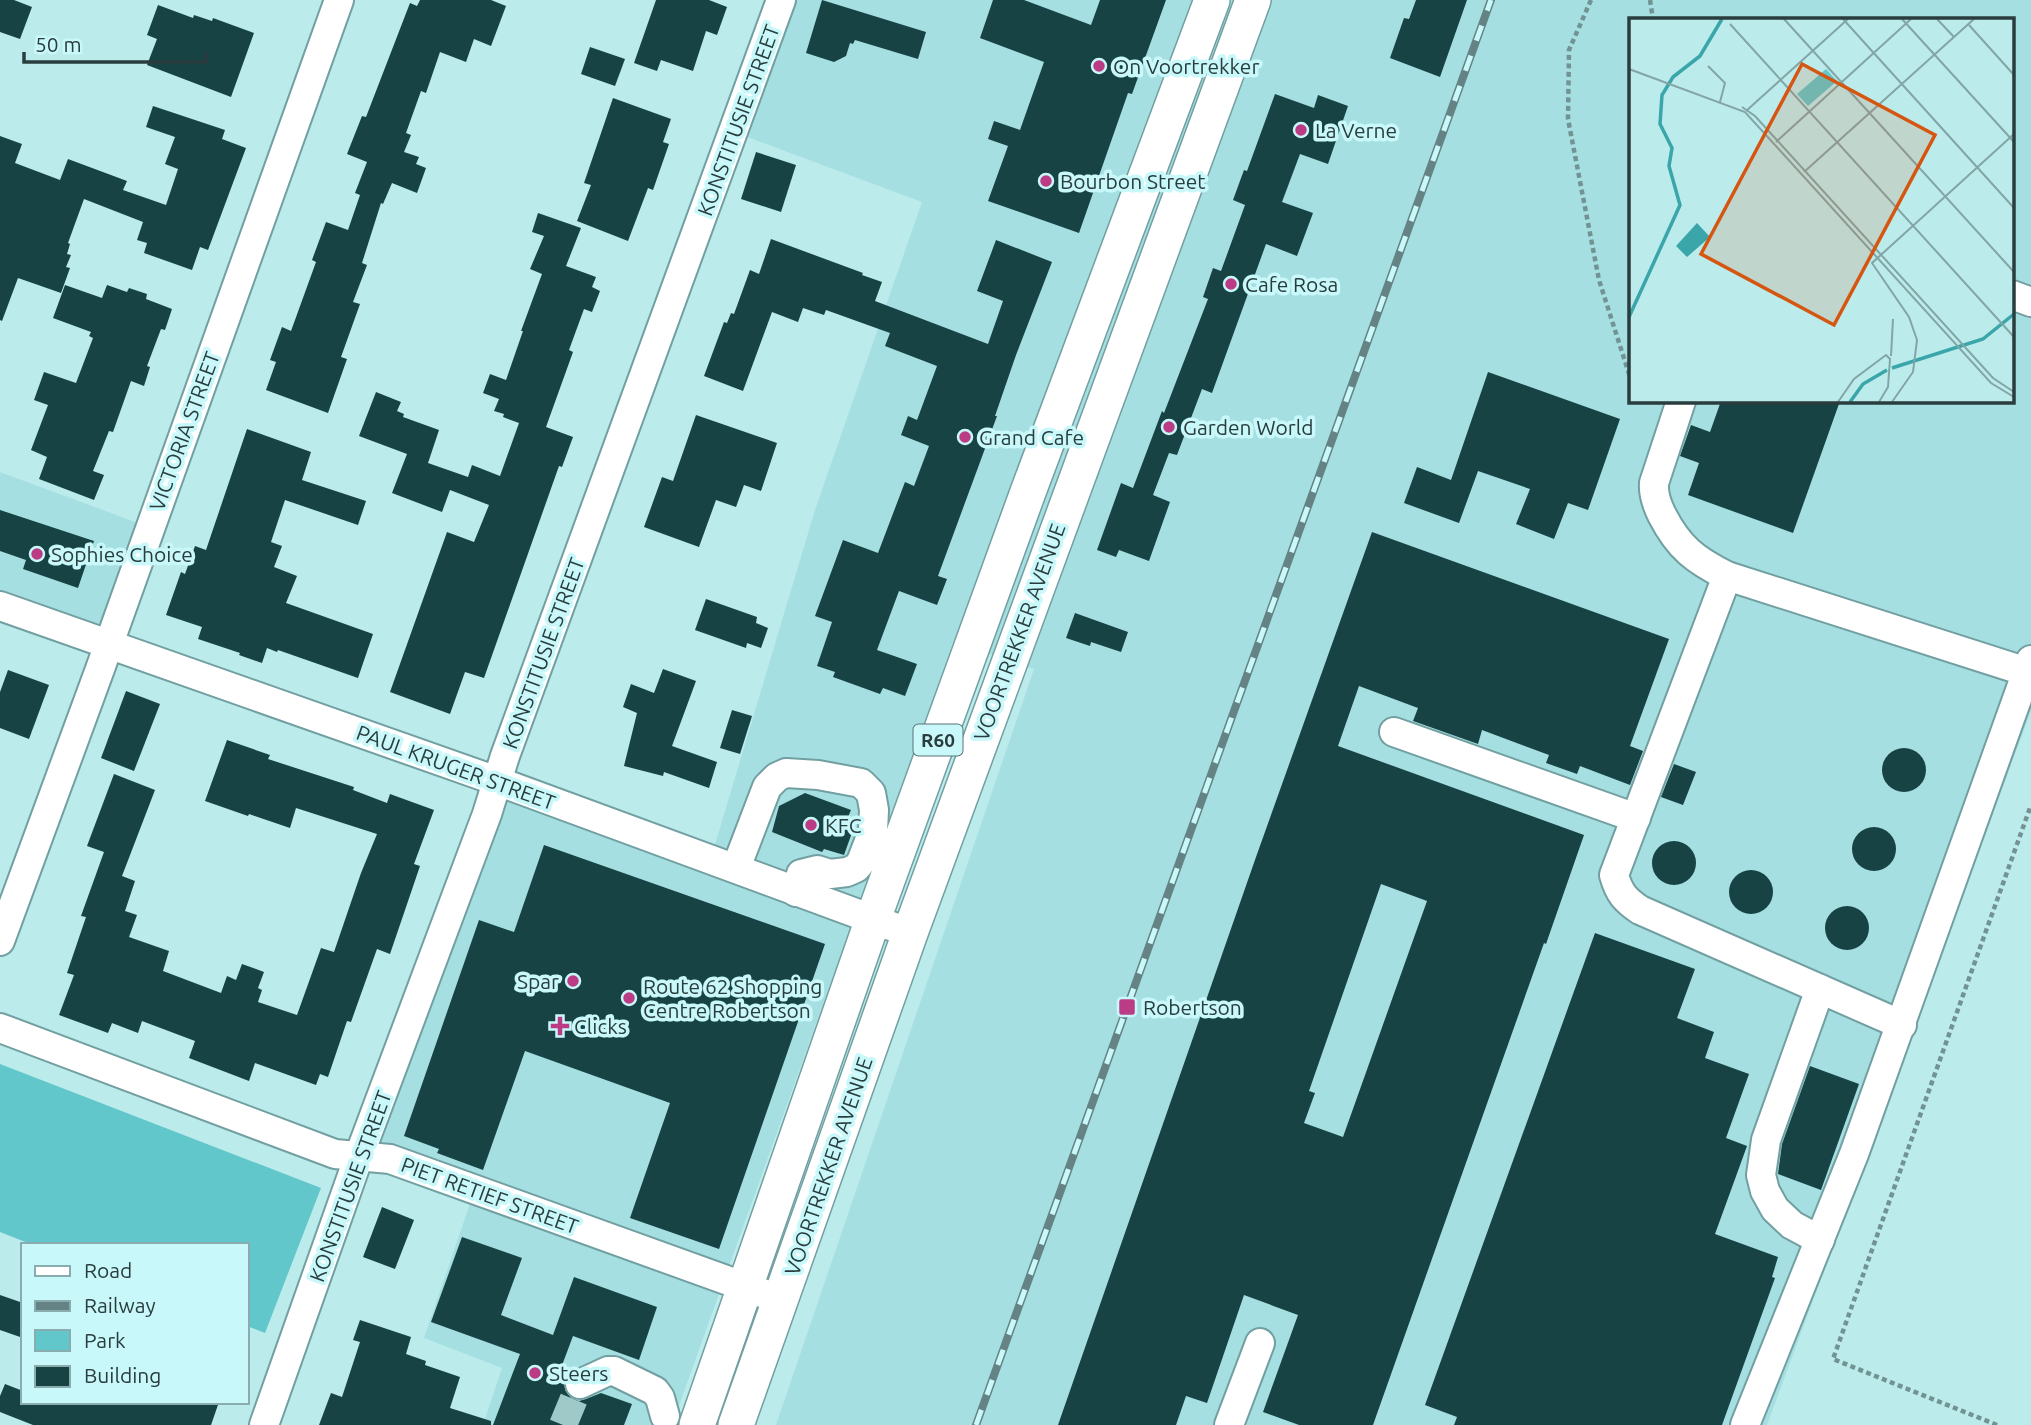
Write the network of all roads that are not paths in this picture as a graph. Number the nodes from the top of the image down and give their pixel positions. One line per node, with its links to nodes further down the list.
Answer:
1 (339, 0): 10 (street, VICTORIA STREET)
2 (782, 0): 13 (street, KONSTITUSIE STREET)
3 (1212, 0): 17 (main road, VOORTREKKER AVENUE / R60)
4 (1253, 0): 18 (main road, VOORTREKKER AVENUE / R60)
5 (2014, 296): 6 (street)
6 (2031, 302)
7 (1681, 402): 8 (street)
8 (1727, 576): 11 (street); 14 (street)
9 (0, 606): 10 (street, PAUL KRUGER STREET)
10 (108, 645): 13 (street, PAUL KRUGER STREET); 19 (street, VICTORIA STREET)
11 (2029, 666): 21 (street)
12 (1394, 732): 14 (street)
13 (497, 781): 15 (street, PAUL KRUGER STREET); 23 (street, KONSTITUSIE STREET)
14 (1636, 818): 20 (street)
15 (736, 868): 16 (street, PAUL KRUGER STREET); 16 (street)
16 (796, 892): 17 (street, PAUL KRUGER STREET)
17 (873, 919): 18 (street, PAUL KRUGER STREET); 25 (main road, VOORTREKKER AVENUE / R60)
18 (909, 933): 26 (main road, VOORTREKKER AVENUE / R60)
19 (0, 941)
20 (1820, 989): 21 (street); 24 (street)
21 (1902, 1025): 24 (street)
22 (0, 1028): 23 (street, PIET RETIEF STREET)
23 (359, 1156): 25 (street, PIET RETIEF STREET); 30 (street, KONSTITUSIE STREET)
24 (1820, 1240): 33 (street)
25 (745, 1286): 26 (street, PIET RETIEF STREET); 29 (main road, VOORTREKKER AVENUE / R60)
26 (781, 1300): 31 (main road, VOORTREKKER AVENUE / R60)
27 (1260, 1343): 32 (street)
28 (580, 1384): 29 (street)
29 (678, 1422)
30 (264, 1425)
31 (736, 1425)
32 (1229, 1425)
33 (1745, 1425)

